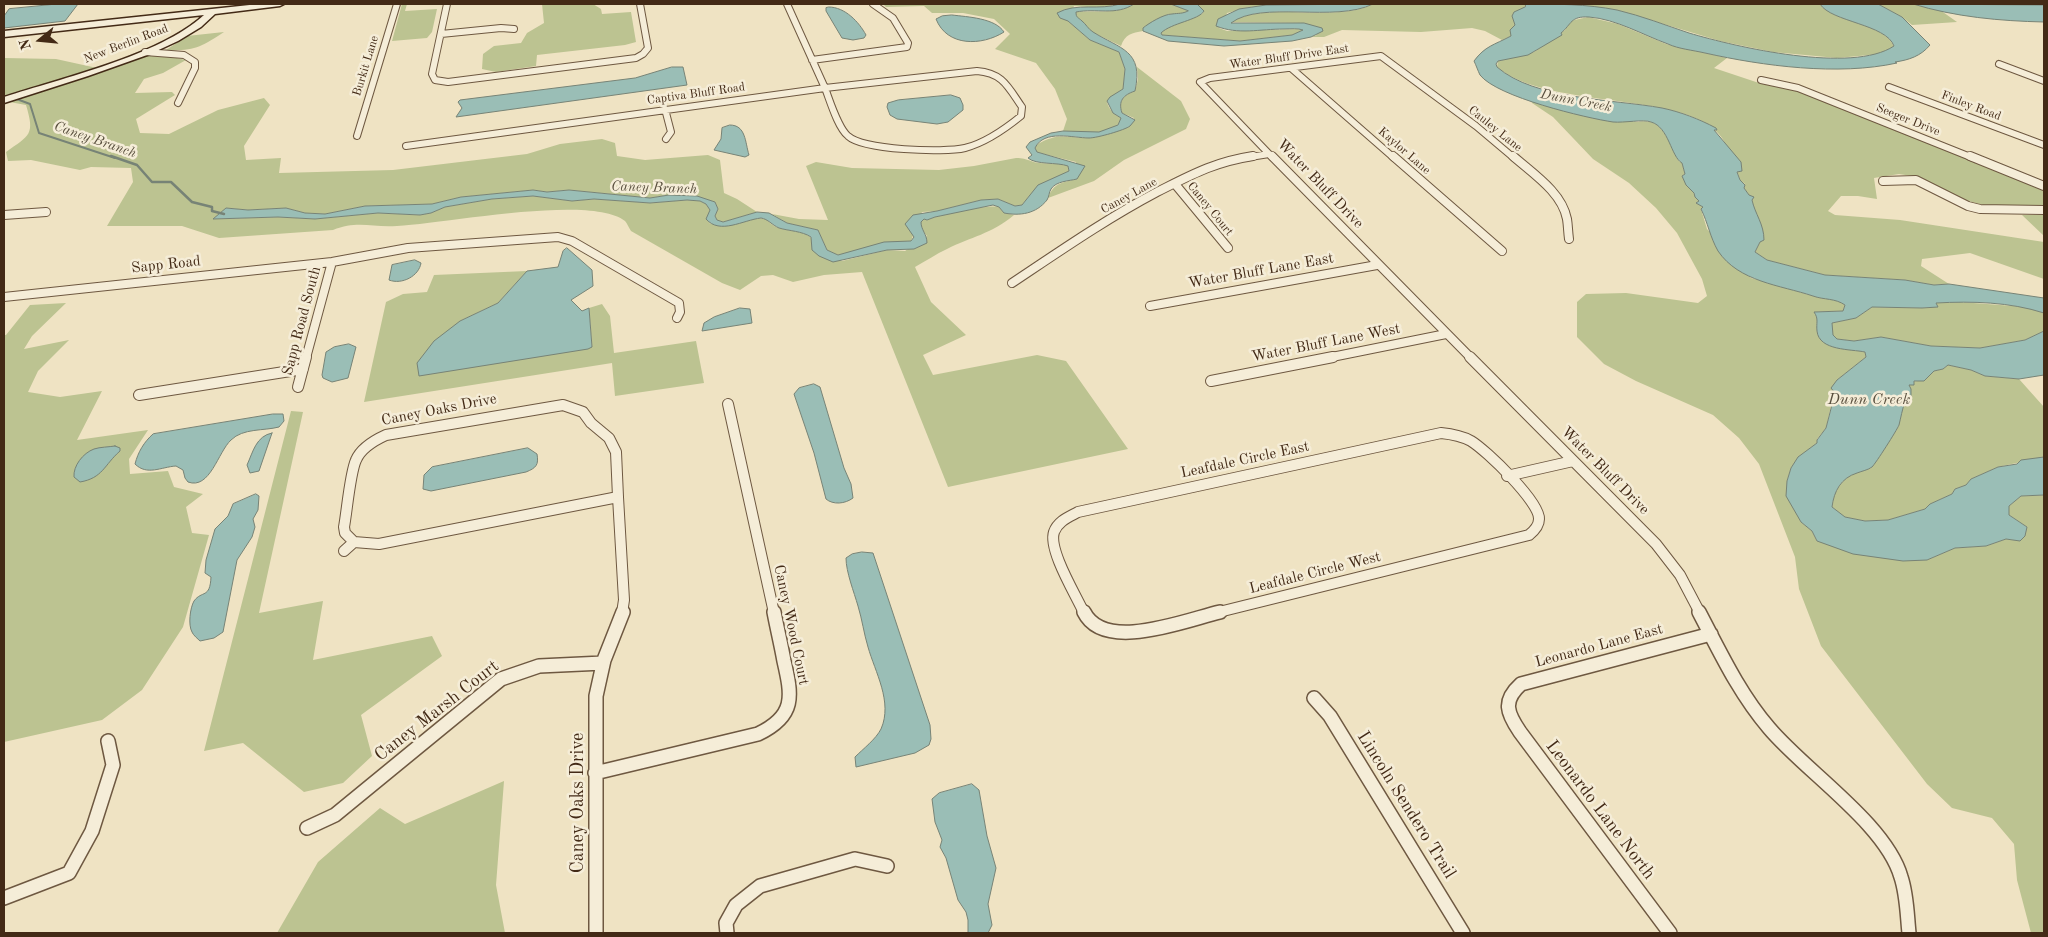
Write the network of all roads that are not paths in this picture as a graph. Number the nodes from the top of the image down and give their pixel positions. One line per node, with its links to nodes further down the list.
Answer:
1 (280, 4): 7 (street)
2 (397, 4): 26 (street, Burkit Lane)
3 (447, 4): 10 (street)
4 (640, 4): 18 (street)
5 (787, 4): 13 (street)
6 (873, 4): 13 (street)
7 (215, 7): 9 (street); 11 (street, New Berlin Road)
8 (514, 28): 10 (street)
9 (4, 34)
10 (441, 34): 18 (street)
11 (145, 52): 23 (street, New Berlin Road); 24 (street)
12 (1381, 56): 15 (street, Water Bluff Drive East); 37 (street, Cauley Lane)
13 (812, 60): 22 (street)
14 (1999, 64): 17 (street)
15 (1291, 68): 19 (street, Water Bluff Drive East); 39 (street, Kaylor Lane)
16 (1761, 80): 33 (street, Seeger Drive)
17 (2044, 80)
18 (441, 81): 20 (street)
19 (1200, 82): 30 (street, Water Bluff Drive)
20 (434, 87)
21 (1889, 87): 28 (street, Finley Road)
22 (823, 88): 22 (street, Captiva Bluff Road); 25 (street, Captiva Bluff Road)
23 (4, 100)
24 (178, 103)
25 (665, 109): 27 (street); 29 (street, Captiva Bluff Road)
26 (357, 136)
27 (666, 139)
28 (2044, 145)
29 (406, 146)
30 (1269, 154): 32 (street, Caney Lane); 41 (street, Water Bluff Drive)
31 (1883, 181): 34 (street)
32 (1174, 184): 38 (street, Caney Court); 42 (street, Caney Lane)
33 (2044, 186)
34 (2044, 210)
35 (46, 212): 36 (street)
36 (4, 215)
37 (1569, 238)
38 (1228, 248)
39 (1502, 251)
40 (332, 262): 43 (street, Sapp Road); 45 (street, Sapp Road); 47 (street, Sapp Road South)
41 (1377, 265): 44 (street, Water Bluff Lane East); 46 (street, Water Bluff Drive)
42 (1012, 283)
43 (4, 297)
44 (1150, 306)
45 (677, 318)
46 (1446, 334): 48 (street, Water Bluff Lane West); 52 (street, Water Bluff Drive)
47 (303, 369): 49 (street, Sapp Road South); 50 (street)
48 (1211, 381)
49 (298, 388)
50 (139, 395)
51 (728, 404): 63 (street, Caney Wood Court)
52 (1573, 460): 53 (street); 58 (street, Water Bluff Drive)
53 (1507, 476): 57 (street, Leafdale Circle West); 57 (street, Leafdale Circle East)
54 (619, 497): 55 (street); 55 (street, Caney Oaks Drive); 59 (street, Caney Oaks Drive)
55 (354, 542): 56 (street)
56 (344, 551)
57 (1107, 631)
58 (1710, 634): 61 (street, Leonardo Lane East); 71 (street, Water Bluff Drive)
59 (603, 663): 63 (street, Caney Oaks Drive); 64 (street, Caney Marsh Court)
60 (1314, 698): 69 (street, Lincoln Sendero Trail)
61 (1508, 705): 70 (street, Leonardo Lane North)
62 (108, 741): 66 (street)
63 (595, 773): 67 (street, Caney Oaks Drive)
64 (307, 828)
65 (887, 866): 68 (street)
66 (4, 898)
67 (596, 933)
68 (727, 933)
69 (1464, 933)
70 (1670, 933)
71 (1909, 933)

